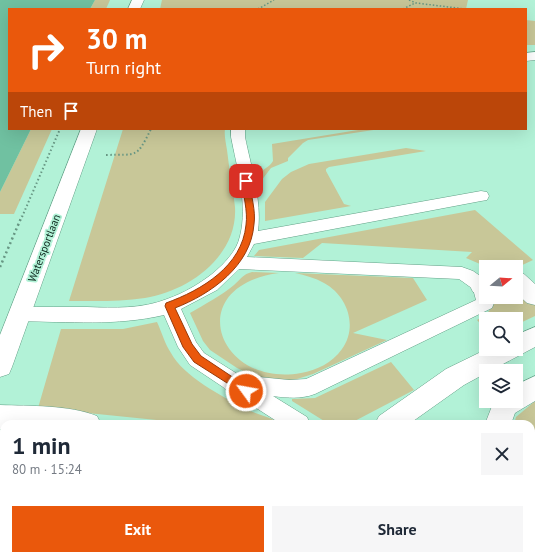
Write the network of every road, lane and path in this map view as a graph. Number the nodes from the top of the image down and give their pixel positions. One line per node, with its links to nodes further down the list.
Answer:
1 (274, 0): 4 (path)
2 (409, 0): 3 (path)
3 (416, 3): 5 (path); 6 (path)
4 (260, 8)
5 (405, 8)
6 (457, 8)
7 (60, 130): 15 (path)
8 (89, 130): 11 (street, Watersportlaan)
9 (150, 130): 11 (path)
10 (238, 130): 13 (lane)
11 (79, 155): 21 (street, Watersportlaan)
12 (482, 196): 13 (lane)
13 (248, 239): 14 (lane)
14 (235, 263): 16 (lane); 20 (lane)
15 (0, 267)
16 (479, 282)
17 (523, 286): 18 (street)
18 (535, 297)
19 (483, 304): 26 (lane)
20 (170, 306): 21 (lane); 26 (lane)
21 (20, 314): 25 (street, Watersportlaan)
22 (535, 336): 23 (street)
23 (523, 342)
24 (496, 356): 33 (street)
25 (0, 367)
26 (232, 382): 32 (lane)
27 (535, 387): 28 (street)
28 (523, 395)
29 (504, 408): 34 (street)
30 (0, 417): 31 (street)
31 (53, 420)
32 (293, 420)
33 (394, 420)
34 (500, 420)

